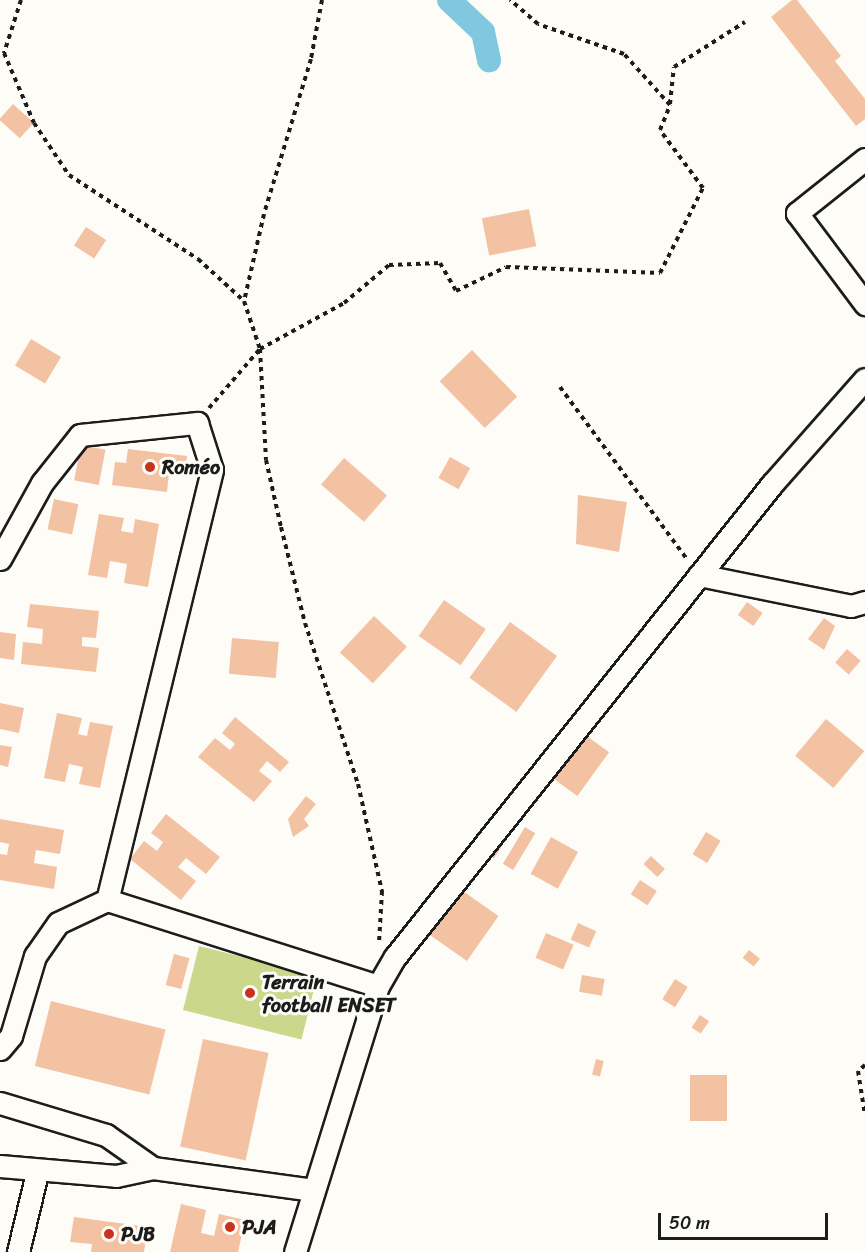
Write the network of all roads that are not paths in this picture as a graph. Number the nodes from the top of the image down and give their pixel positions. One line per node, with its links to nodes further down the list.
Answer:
1 (865, 159): 2 (street)
2 (865, 304)
3 (865, 379): 5 (street)
4 (0, 558): 7 (street)
5 (699, 575): 6 (street); 8 (street)
6 (865, 602)
7 (107, 900): 8 (street); 9 (street)
8 (378, 986): 14 (street)
9 (0, 1049)
10 (0, 1103): 12 (street)
11 (0, 1166): 13 (street)
12 (153, 1168): 13 (street); 14 (street)
13 (37, 1173): 15 (street)
14 (313, 1190): 16 (street)
15 (18, 1252)
16 (295, 1252)

